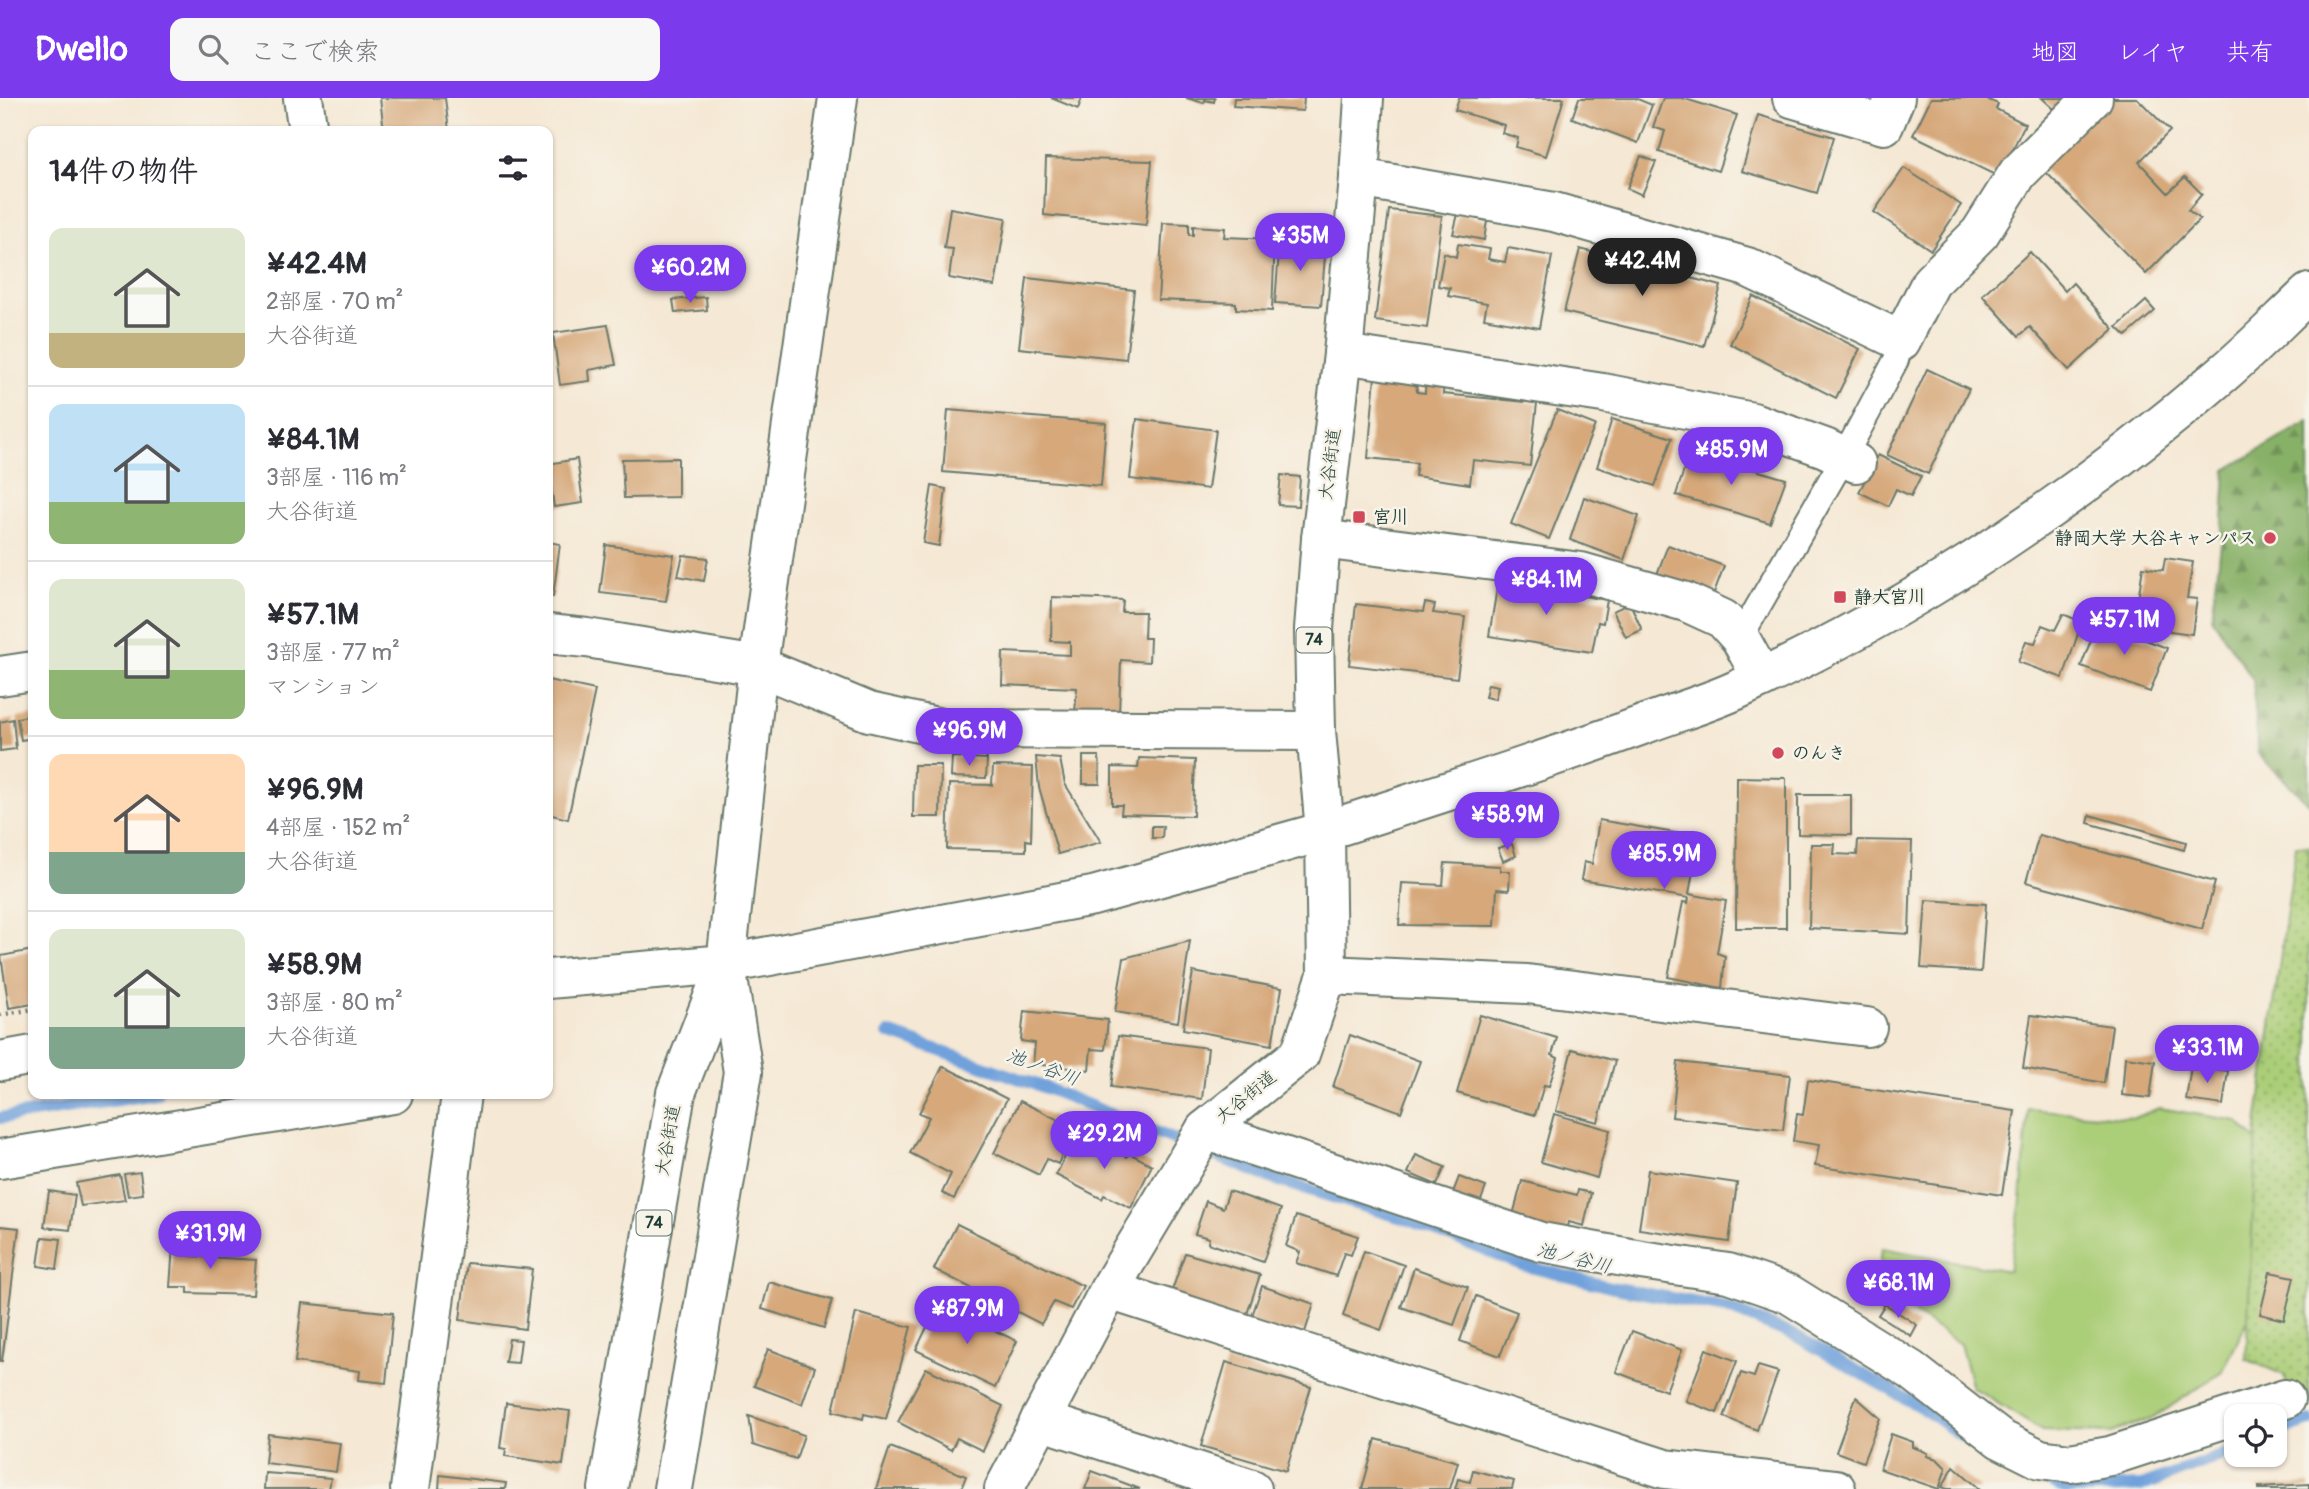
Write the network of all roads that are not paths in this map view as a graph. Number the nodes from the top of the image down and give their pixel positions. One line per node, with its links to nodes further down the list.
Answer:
1 (303, 98): 7 (street)
2 (838, 98): 16 (street)
3 (1364, 98): 8 (street, 大谷街道 / 74)
4 (1792, 98): 5 (street)
5 (1895, 98)
6 (2094, 98): 10 (street)
7 (307, 126)
8 (1359, 178): 10 (street); 11 (street, 大谷街道 / 74)
9 (2309, 293): 19 (street)
10 (1901, 341): 12 (lane)
11 (1343, 354): 12 (street); 13 (street, 大谷街道 / 74)
12 (1850, 460): 15 (lane)
13 (1321, 540): 15 (street); 20 (street, 大谷街道 / 74)
14 (553, 635): 16 (street)
15 (1740, 638): 19 (street)
16 (758, 666): 20 (street); 22 (street)
17 (28, 672): 18 (street)
18 (0, 676)
19 (1762, 678): 21 (street)
20 (1316, 731): 21 (street, 大谷街道 / 74)
21 (1325, 831): 22 (street); 23 (street, 大谷街道 / 74)
22 (726, 964): 24 (street); 36 (street, 大谷街道 / 74); 37 (street)
23 (1327, 975): 25 (street); 30 (street, 大谷街道 / 74)
24 (553, 979)
25 (1867, 1027)
26 (28, 1056): 27 (street)
27 (0, 1061)
28 (363, 1099): 31 (street)
29 (460, 1099): 35 (street)
30 (1204, 1131): 32 (street, 大谷街道 / 74); 33 (street)
31 (0, 1159)
32 (1109, 1290): 34 (street, 大谷街道 / 74); 40 (street)
33 (2285, 1399)
34 (1040, 1420): 38 (street, 大谷街道 / 74); 39 (street)
35 (410, 1489)
36 (608, 1489)
37 (673, 1489)
38 (1004, 1489)
39 (1252, 1489)
40 (1836, 1489)

